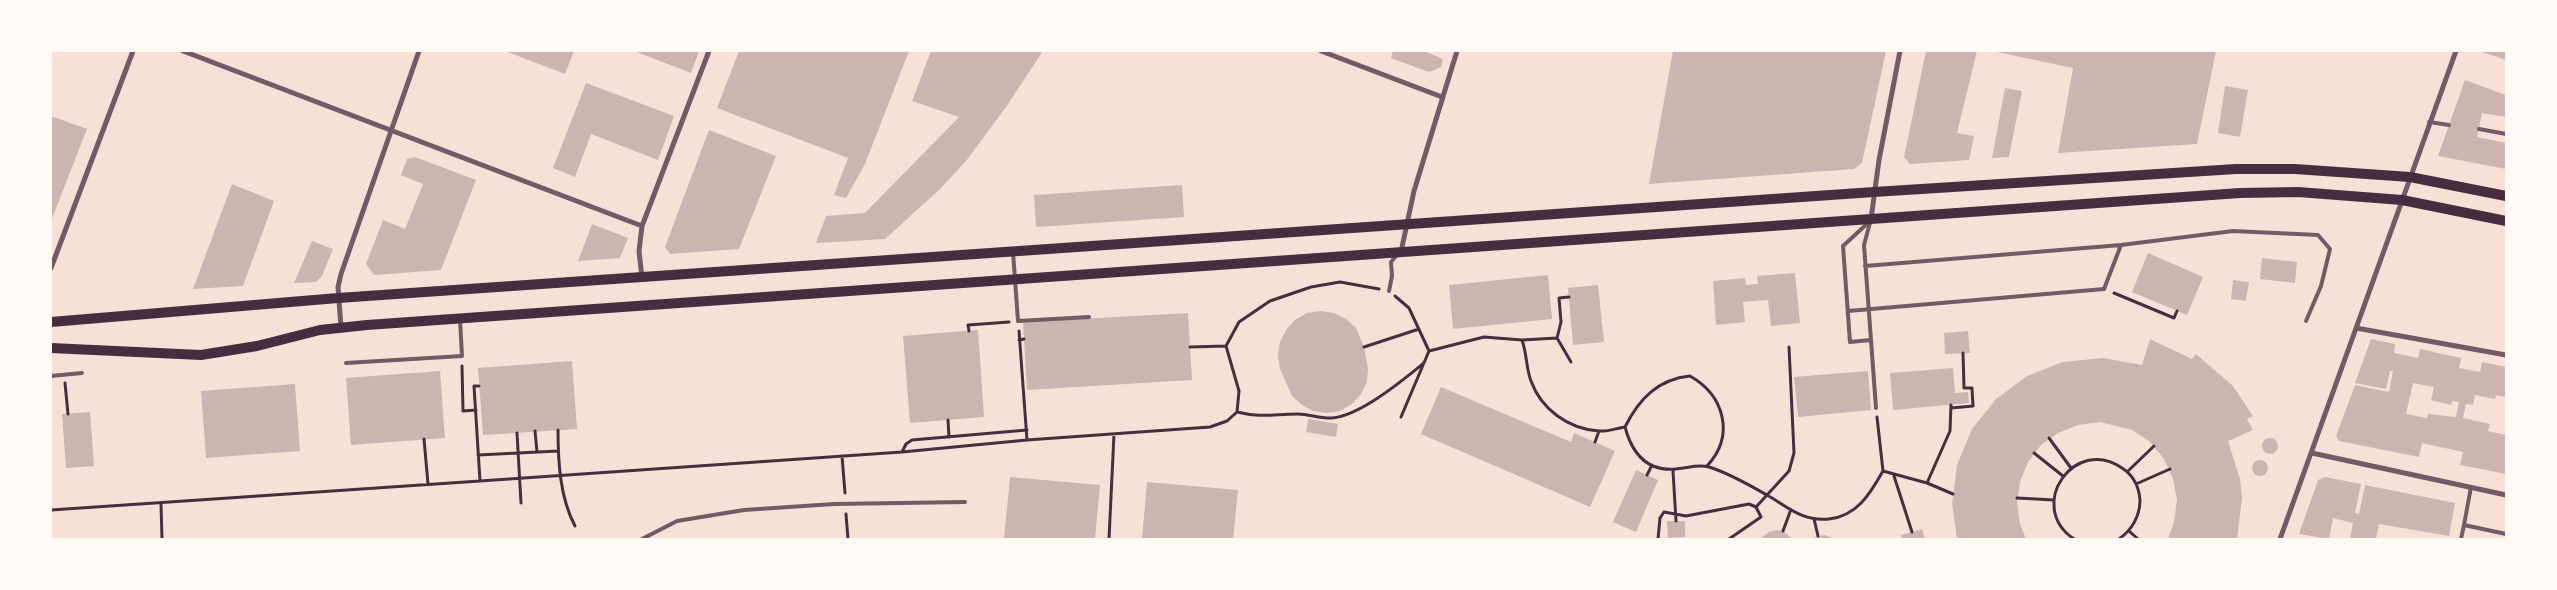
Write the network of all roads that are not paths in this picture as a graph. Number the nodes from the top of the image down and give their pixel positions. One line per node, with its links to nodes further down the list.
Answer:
1 (133, 51): 27 (street)
2 (183, 51): 13 (street)
3 (420, 51): 13 (street)
4 (710, 51): 22 (street)
5 (1321, 51): 9 (street)
6 (1457, 51): 9 (street)
7 (1900, 51): 16 (street)
8 (2456, 51): 10 (street)
9 (1442, 98): 21 (street)
10 (2429, 122): 11 (lane); 15 (street)
11 (2449, 125)
12 (2479, 129): 14 (lane)
13 (390, 130): 22 (street); 31 (street)
14 (2506, 134)
15 (2410, 177): 16 (main road); 17 (main road); 18 (street)
16 (1874, 192): 19 (street); 21 (main road)
17 (2506, 196)
18 (2402, 200): 19 (main road); 20 (main road); 39 (street)
19 (1871, 219): 25 (main road); 26 (lane); 33 (lane)
20 (2506, 222)
21 (1409, 224): 24 (main road); 25 (street)
22 (642, 226): 28 (street)
23 (2121, 245): 26 (lane); 32 (lane); 36 (lane)
24 (1012, 252): 28 (main road); 29 (lane)
25 (1401, 252): 29 (main road); 30 (lane)
26 (1865, 266): 32 (lane)
27 (51, 268)
28 (642, 278): 31 (main road)
29 (1014, 279): 34 (lane); 35 (main road)
30 (1389, 291)
31 (338, 298): 37 (main road); 38 (street)
32 (1868, 308): 33 (lane); 40 (lane)
33 (1848, 311): 40 (lane)
34 (1089, 317)
35 (460, 319): 38 (main road); 43 (lane)
36 (2306, 321)
37 (51, 322)
38 (341, 328): 41 (main road)
39 (2356, 328): 42 (street); 47 (street)
40 (1871, 340): 46 (lane)
41 (51, 348)
42 (2506, 355)
43 (346, 363)
44 (82, 373): 45 (lane)
45 (51, 376)
46 (1876, 408)
47 (2312, 453): 48 (street); 54 (street)
48 (2471, 487): 49 (street); 51 (lane)
49 (2506, 494)
50 (965, 502): 53 (lane)
51 (2464, 525): 52 (lane); 55 (lane)
52 (2506, 534)
53 (642, 539)
54 (2280, 539)
55 (2462, 539)

